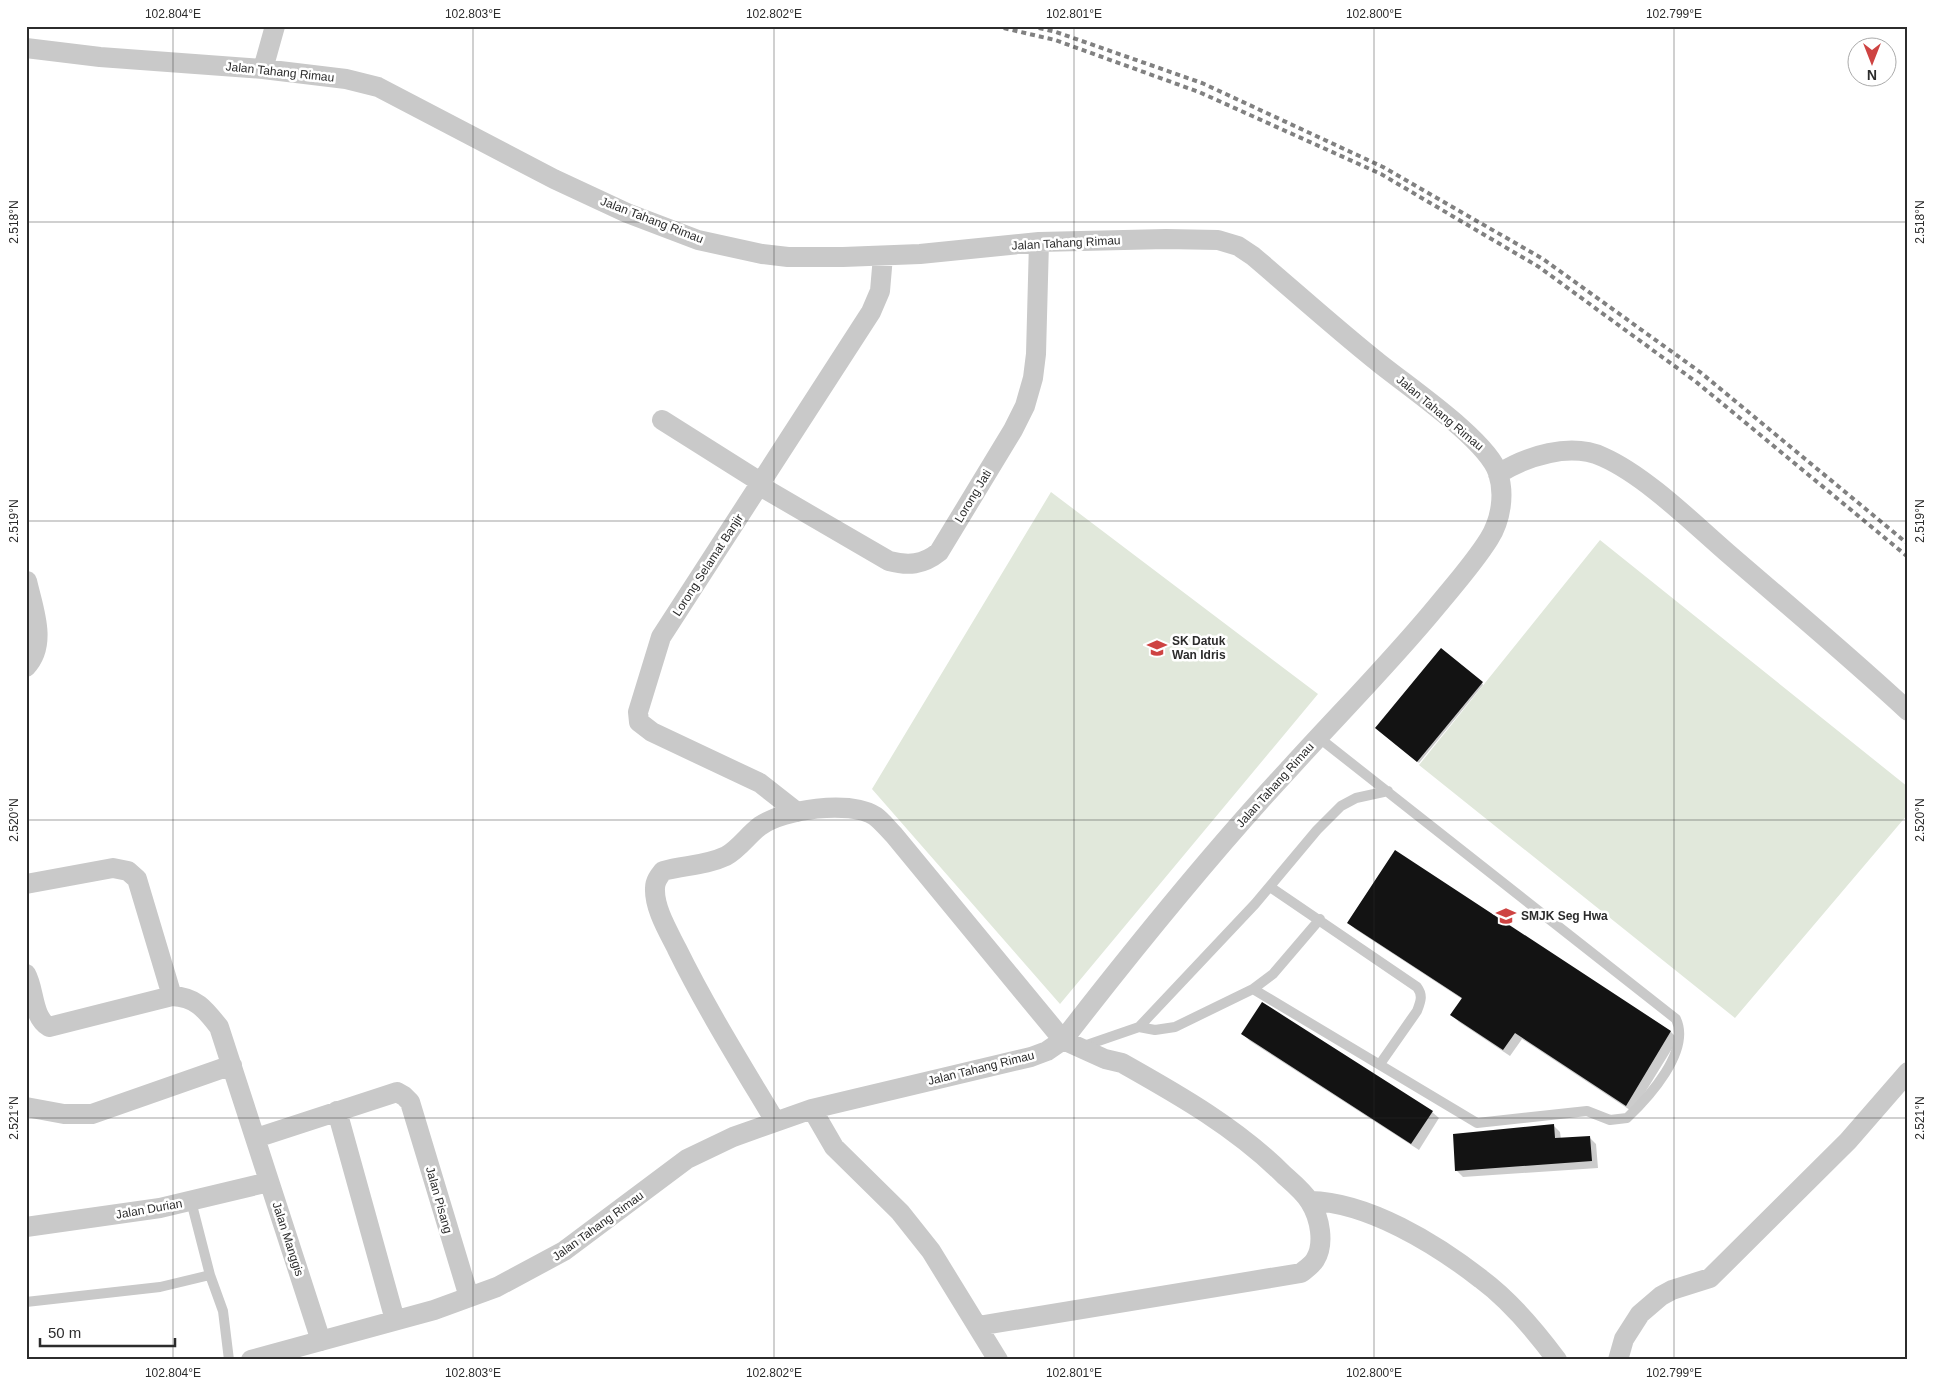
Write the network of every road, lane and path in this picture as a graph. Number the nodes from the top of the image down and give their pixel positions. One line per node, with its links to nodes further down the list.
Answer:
1 (275, 26): 3 (street)
2 (26, 48): 3 (street, Jalan Tahang Rimau)
3 (263, 69): 5 (street, Jalan Tahang Rimau)
4 (1039, 242): 5 (street, Jalan Tahang Rimau); 7 (street, Jalan Tahang Rimau); 8 (street, Lorong Jati)
5 (883, 256): 8 (street, Lorong Selamat Banjir)
6 (662, 420): 8 (street, Lorong Jati)
7 (1498, 474): 11 (street); 12 (street, Jalan Tahang Rimau)
8 (761, 484): 14 (street, Lorong Selamat Banjir)
9 (27, 581): 10 (street)
10 (26, 667)
11 (1908, 711)
12 (1318, 738): 13 (lane); 22 (street, Jalan Tahang Rimau)
13 (1388, 791): 16 (lane); 23 (lane)
14 (797, 812): 22 (street); 29 (street)
15 (26, 884): 20 (street)
16 (1270, 887): 17 (lane); 21 (lane)
17 (1320, 919): 19 (lane); 23 (lane)
18 (26, 974): 20 (street)
19 (1253, 989): 21 (lane); 23 (lane)
20 (172, 996): 24 (street, Jalan Manggis)
21 (1139, 1027): 22 (lane)
22 (1072, 1044): 27 (street, Jalan Tahang Rimau); 33 (street)
23 (1380, 1064)
24 (232, 1065): 26 (street); 30 (street, Jalan Manggis)
25 (1908, 1072): 45 (street)
26 (26, 1108)
27 (812, 1108): 29 (street, Jalan Tahang Rimau); 39 (street)
28 (337, 1111): 30 (street); 36 (street, Jalan Pisang); 38 (street)
29 (775, 1121): 36 (street, Jalan Tahang Rimau)
30 (256, 1138): 31 (street, Jalan Manggis)
31 (269, 1182): 32 (street, Jalan Durian); 40 (street, Jalan Manggis)
32 (191, 1201): 34 (street, Jalan Durian); 35 (lane)
33 (1310, 1201): 39 (street); 44 (street)
34 (26, 1227)
35 (210, 1274): 37 (lane); 41 (lane)
36 (469, 1298): 38 (street, Jalan Tahang Rimau)
37 (26, 1302)
38 (395, 1320): 40 (street, Jalan Tahang Rimau)
39 (978, 1326): 43 (street)
40 (322, 1341): 42 (street, Jalan Tahang Rimau)
41 (229, 1360)
42 (251, 1360)
43 (998, 1360)
44 (1557, 1360)
45 (1618, 1360)

